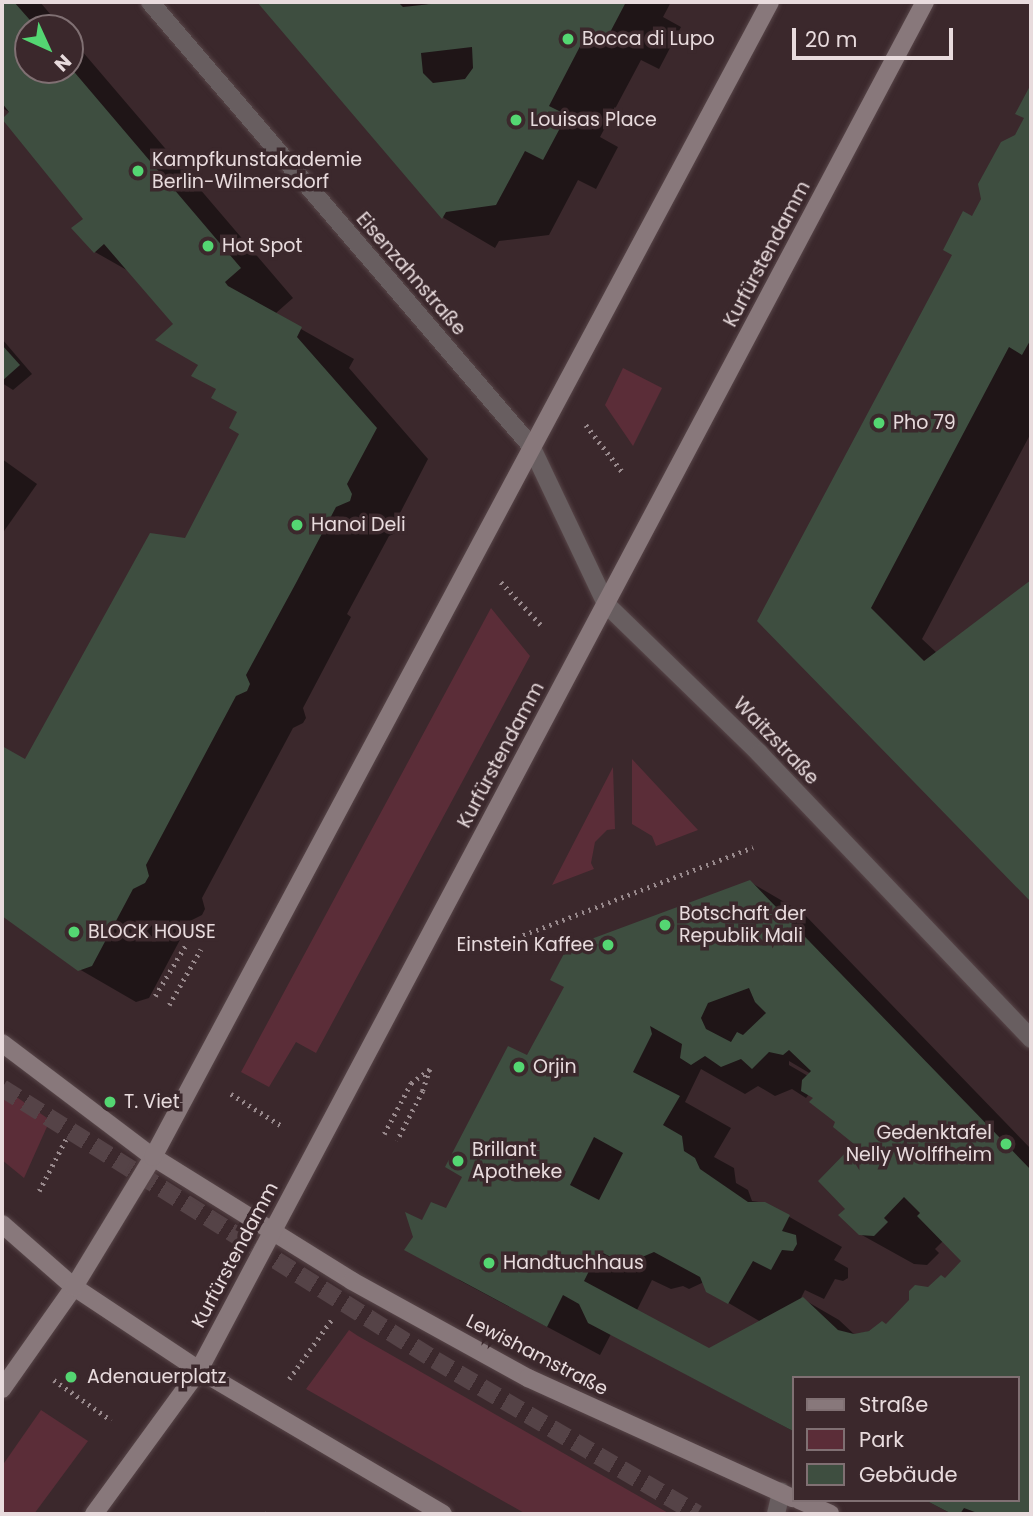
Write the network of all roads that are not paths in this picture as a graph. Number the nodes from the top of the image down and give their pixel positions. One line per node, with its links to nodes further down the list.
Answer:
1 (150, 2): 4 (street, Eisenzahnstraße)
2 (770, 2): 4 (main road)
3 (925, 2): 5 (main road, Kurfürstendamm)
4 (531, 446): 5 (street, Waitzstraße); 8 (main road)
5 (606, 604): 6 (street, Waitzstraße); 10 (main road, Kurfürstendamm)
6 (1031, 1039)
7 (2, 1043): 8 (main road, Lewishamstraße)
8 (153, 1157): 10 (main road, Lewishamstraße); 11 (main road)
9 (2, 1224): 11 (main road)
10 (271, 1231): 12 (main road, Kurfürstendamm); 14 (main road, Lewishamstraße)
11 (75, 1287): 12 (main road); 13 (main road)
12 (199, 1370): 16 (main road, Kurfürstendamm); 17 (main road)
13 (2, 1389)
14 (787, 1495): 18 (street)
15 (803, 1502): 19 (main road)
16 (94, 1514)
17 (443, 1514)
18 (776, 1514)
19 (830, 1514)

